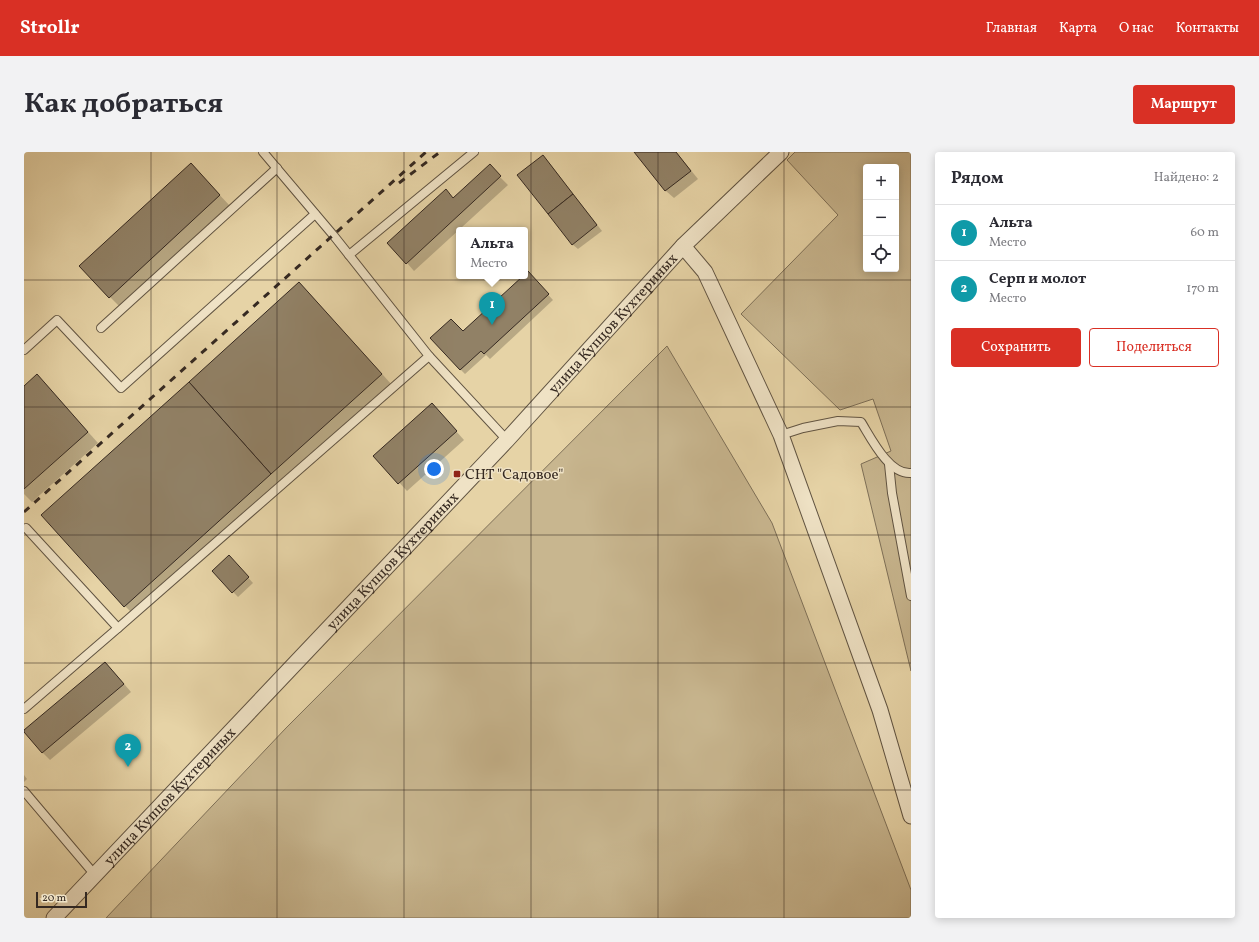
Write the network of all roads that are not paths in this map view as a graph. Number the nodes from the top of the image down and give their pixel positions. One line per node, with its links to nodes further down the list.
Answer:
1 (263, 152): 4 (lane)
2 (474, 152): 7 (lane)
3 (780, 152): 6 (street, улица Купцов Кухтериных)
4 (276, 168): 5 (lane); 8 (lane)
5 (315, 214): 7 (lane); 9 (lane)
6 (683, 246): 11 (street); 12 (street, улица Купцов Кухтериных)
7 (349, 255): 10 (lane)
8 (101, 328)
9 (24, 350)
10 (428, 356): 12 (lane); 17 (lane)
11 (781, 435): 13 (lane); 20 (street)
12 (507, 440): 21 (street, улица Купцов Кухтериных)
13 (889, 464): 14 (lane); 16 (lane)
14 (911, 473)
15 (26, 528): 17 (lane)
16 (911, 596)
17 (118, 628): 18 (lane)
18 (24, 709)
19 (24, 791): 21 (lane)
20 (911, 816)
21 (95, 875): 22 (street, улица Купцов Кухтериных)
22 (54, 918)

